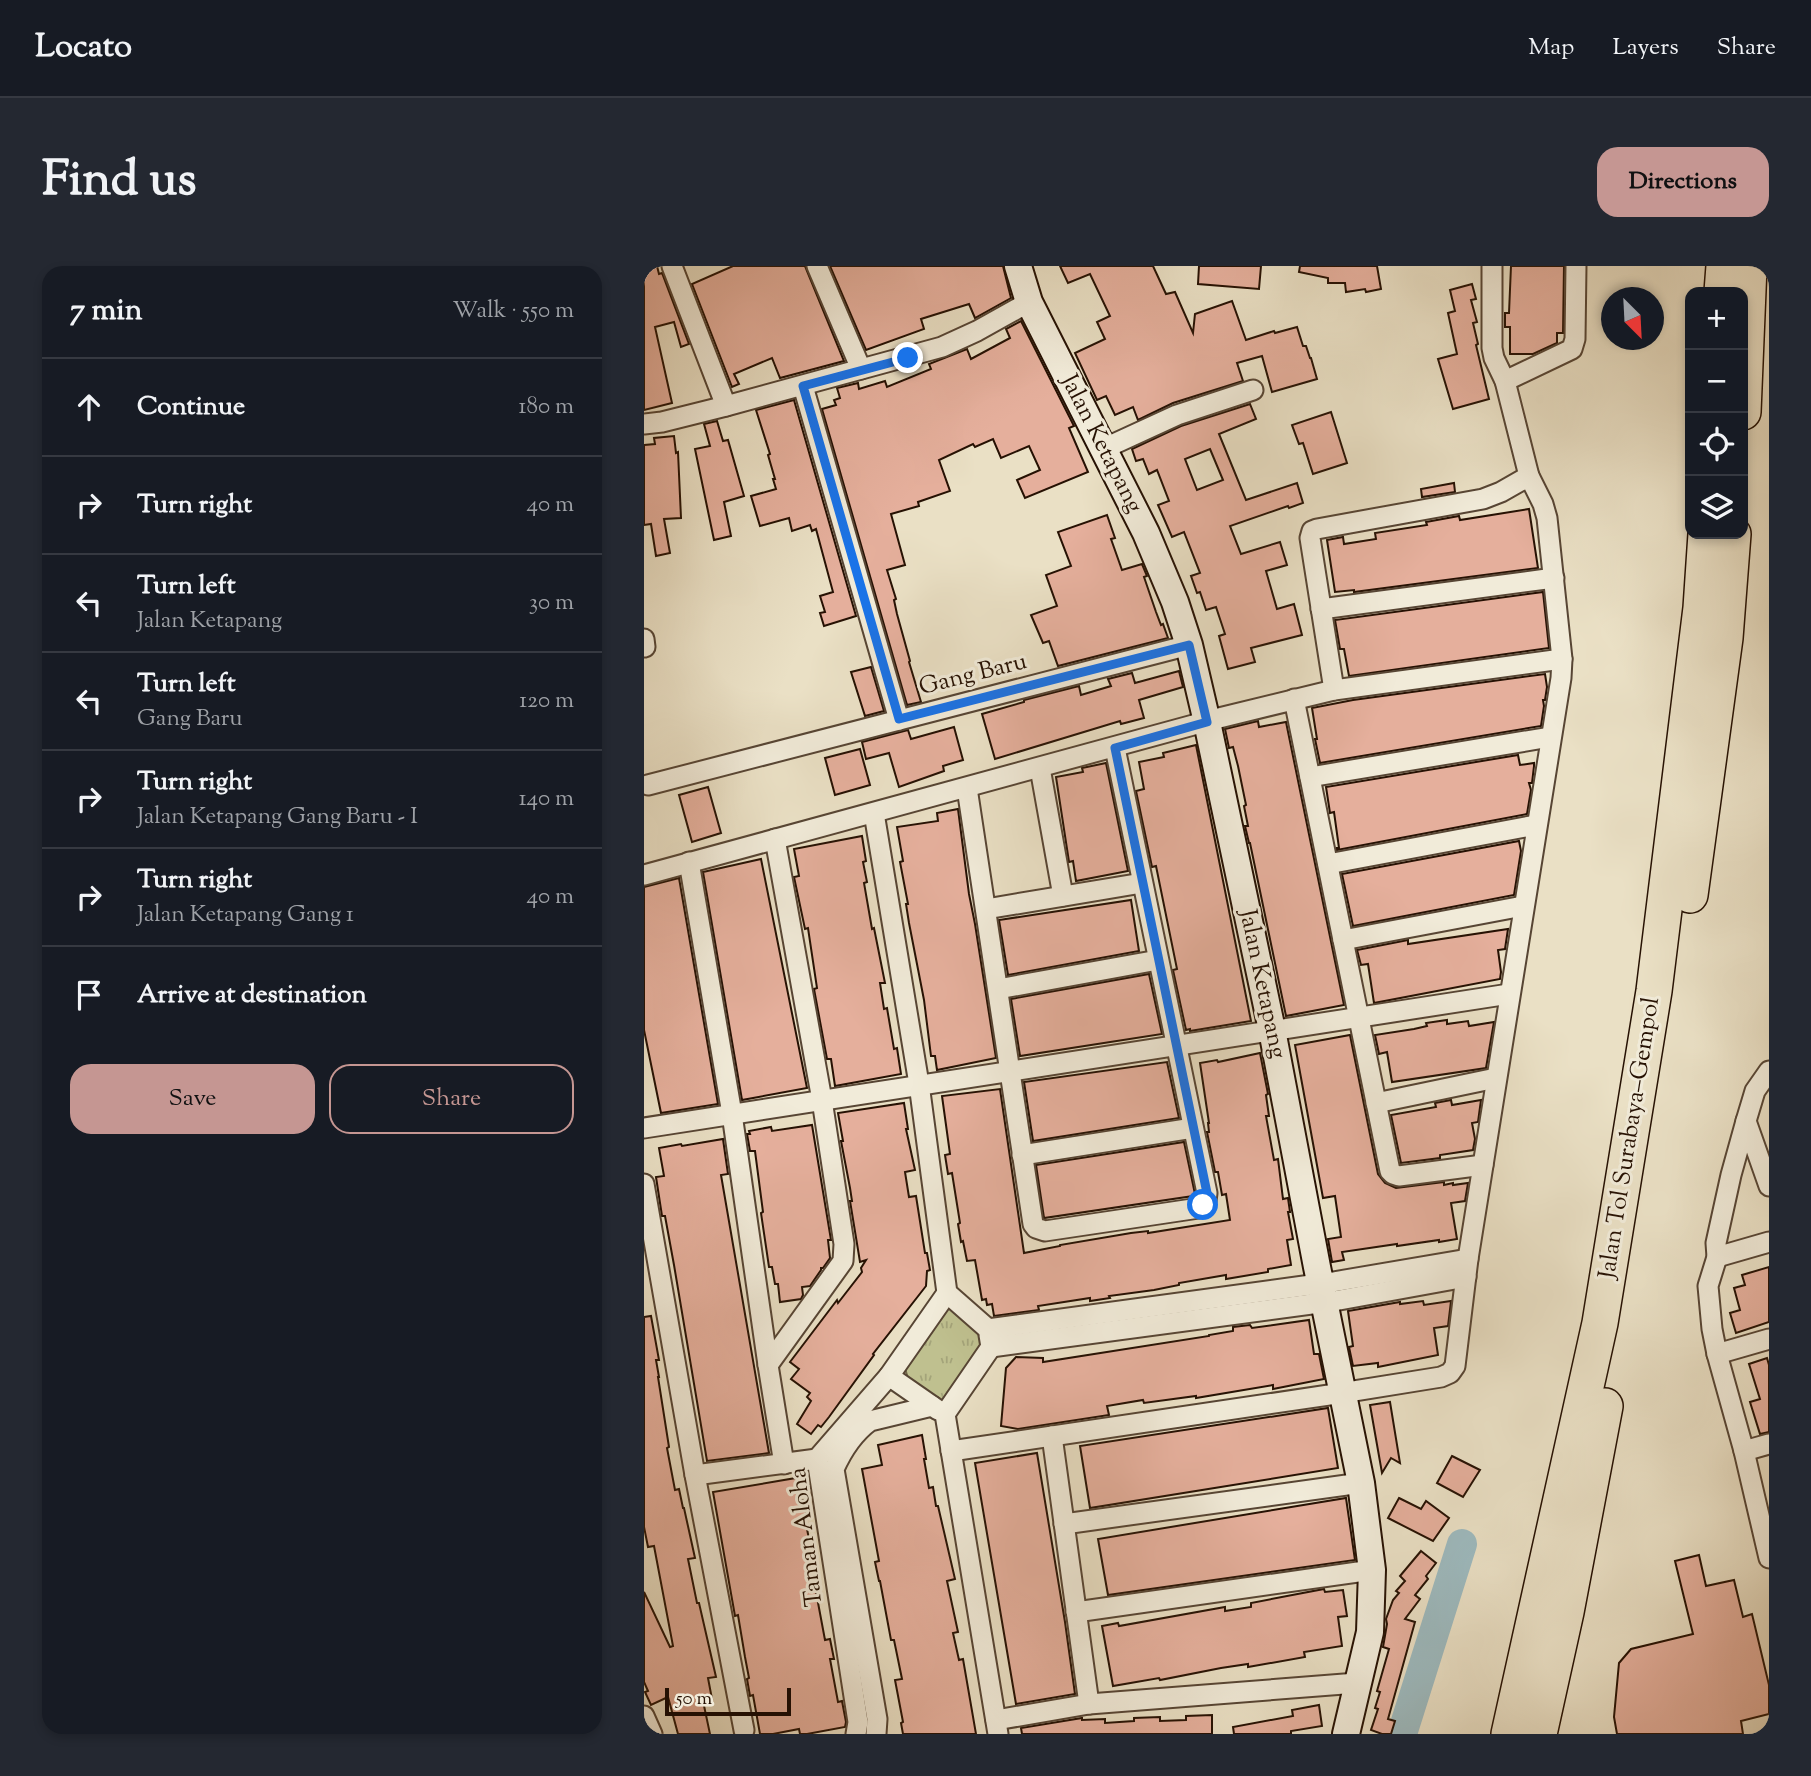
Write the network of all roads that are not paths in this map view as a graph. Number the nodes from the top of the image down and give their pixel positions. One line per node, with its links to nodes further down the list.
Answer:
1 (671, 266): 15 (street)
2 (817, 266): 11 (street)
3 (1018, 266): 9 (street, Jalan Ketapang)
4 (1492, 266): 12 (street)
5 (1576, 266): 12 (street)
6 (1724, 266): 8 (highway)
7 (1749, 266): 10 (highway)
8 (1722, 287)
9 (1030, 302): 11 (street); 17 (street, Jalan Ketapang)
10 (1746, 350)
11 (861, 369): 13 (street)
12 (1505, 381): 18 (street)
13 (803, 386): 15 (street); 27 (street)
14 (1253, 390): 17 (street)
15 (726, 407): 16 (street)
16 (644, 424)
17 (1103, 449): 23 (street, Jalan Ketapang)
18 (1529, 476): 21 (street); 22 (street)
19 (1706, 539): 99 (highway, Jalan Tol Surabaya–Gempol)
20 (1733, 539): 100 (highway, Jalan Tol Surabaya–Gempol)
21 (1554, 578): 22 (street); 24 (street)
22 (1321, 609): 25 (street)
23 (1189, 645): 27 (street, Gang Baru); 28 (street, Jalan Ketapang)
24 (1562, 659): 25 (street); 29 (street)
25 (1334, 690): 26 (street)
26 (1294, 699): 28 (street); 32 (street)
27 (899, 719): 33 (street, Gang Baru)
28 (1207, 722): 30 (street); 50 (street, Jalan Ketapang)
29 (1550, 737): 32 (street); 36 (street)
30 (1115, 748): 31 (street); 41 (street)
31 (1040, 768): 34 (street); 42 (street)
32 (1310, 777): 39 (street)
33 (648, 785)
34 (967, 788): 35 (street); 44 (street)
35 (874, 813): 37 (street); 55 (street)
36 (1536, 825): 39 (street); 43 (street)
37 (775, 839): 38 (street); 56 (street)
38 (689, 862): 40 (street); 58 (street)
39 (1328, 864): 45 (street)
40 (644, 875)
41 (1142, 883): 42 (street); 46 (street)
42 (1063, 896): 44 (street)
43 (1523, 906): 45 (street); 48 (street)
44 (986, 909): 47 (street)
45 (1343, 940): 49 (street)
46 (1158, 960): 47 (street); 51 (street)
47 (998, 989): 52 (street)
48 (1509, 994): 49 (street); 54 (street)
49 (1359, 1018): 50 (street); 57 (street)
50 (1272, 1030): 51 (street); 70 (street, Jalan Ketapang)
51 (1176, 1045): 52 (street); 61 (street)
52 (1009, 1070): 55 (street); 62 (street)
53 (1769, 1071): 59 (street)
54 (1496, 1078): 57 (street); 63 (street)
55 (919, 1084): 56 (street); 69 (street)
56 (821, 1100): 58 (street); 74 (street)
57 (1376, 1102): 63 (street)
58 (732, 1114): 60 (street); 74 (street)
59 (1746, 1121): 65 (street); 67 (street)
60 (644, 1128)
61 (1193, 1128): 62 (street); 62 (street)
62 (1022, 1155)
63 (1483, 1164): 68 (street)
64 (644, 1184): 84 (street)
65 (1769, 1186)
66 (1769, 1242): 67 (street)
67 (1717, 1256): 73 (street)
68 (1467, 1268): 70 (street); 76 (street)
69 (947, 1293): 71 (street); 75 (street, Taman Aloha)
70 (1322, 1293): 71 (street); 76 (street, Jalan Ketapang)
71 (989, 1338): 77 (street)
72 (1769, 1339): 73 (street)
73 (1717, 1354): 81 (street)
74 (768, 1365): 83 (street)
75 (889, 1376): 77 (street); 82 (street, Taman Aloha)
76 (1342, 1394): 78 (street); 85 (street, Jalan Ketapang)
77 (938, 1410): 80 (street); 97 (street, Taman Aloha)
78 (1052, 1436): 80 (street); 86 (street)
79 (1769, 1444): 81 (street)
80 (951, 1451): 93 (street)
81 (1744, 1451): 87 (street)
82 (817, 1459): 83 (street); 96 (street, Taman Aloha)
83 (784, 1464): 84 (street)
84 (695, 1475): 94 (street)
85 (1361, 1483): 86 (street); 88 (street, Jalan Ketapang)
86 (1064, 1524): 89 (street)
87 (1769, 1558)
88 (1372, 1570): 89 (street); 90 (street, Jalan Ketapang)
89 (1076, 1612): 91 (street)
90 (1357, 1684): 91 (street); 98 (street, Jalan Ketapang)
91 (1089, 1703): 93 (street)
92 (644, 1716): 95 (street)
93 (997, 1727)
94 (744, 1730)
95 (652, 1734)
96 (856, 1734)
97 (876, 1734)
98 (1346, 1734)
99 (1509, 1734)
100 (1539, 1734)

